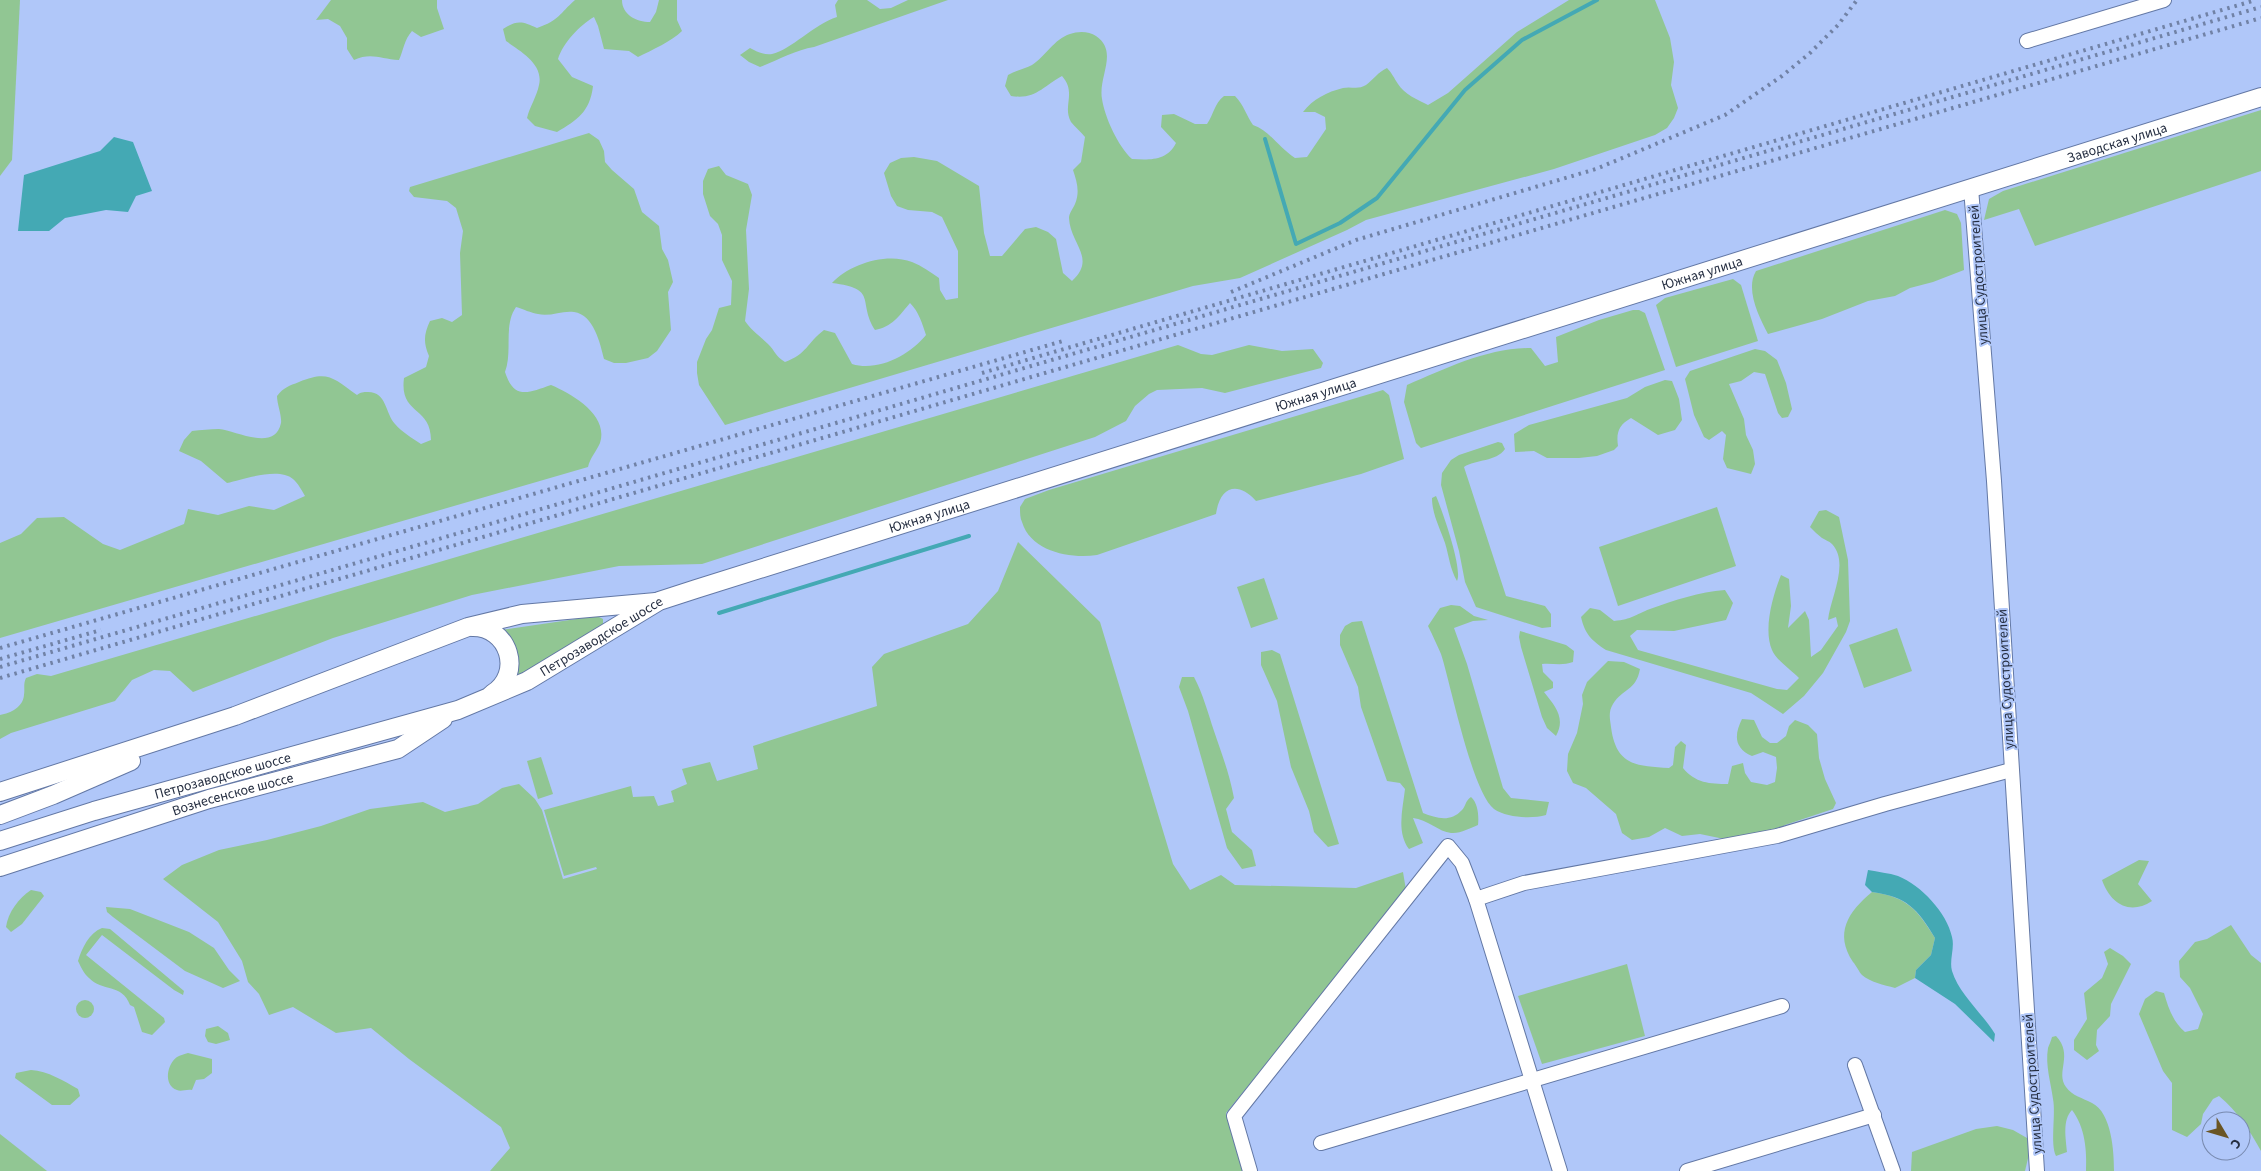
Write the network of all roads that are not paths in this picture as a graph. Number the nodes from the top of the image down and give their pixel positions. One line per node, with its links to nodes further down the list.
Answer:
1 (2164, 0): 2 (street)
2 (2026, 41)
3 (2261, 97): 4 (main road, Заводская улица)
4 (1971, 188): 5 (main road, Южная улица); 10 (street, улица Судостроителей)
5 (659, 602): 6 (main road, Петрозаводское шоссе); 7 (main road, Петрозаводское шоссе)
6 (468, 627): 7 (main road); 9 (main road, Петрозаводское шоссе)
7 (488, 697): 8 (main road, Петрозаводское шоссе)
8 (458, 710): 13 (main road, Петрозаводское шоссе); 14 (main road, Вознесенское шоссе)
9 (235, 716): 11 (main road, Петрозаводское шоссе); 12 (main road)
10 (2011, 770): 15 (street); 25 (street, улица Судостроителей)
11 (0, 792)
12 (0, 815)
13 (0, 841)
14 (0, 867)
15 (1476, 899): 18 (street); 21 (street)
16 (1782, 1006): 18 (street)
17 (1855, 1065): 19 (street)
18 (1530, 1079): 20 (street); 22 (street)
19 (1874, 1115): 23 (street); 24 (street)
20 (1321, 1143)
21 (1250, 1171)
22 (1560, 1171)
23 (1687, 1171)
24 (1893, 1171)
25 (2037, 1171)

